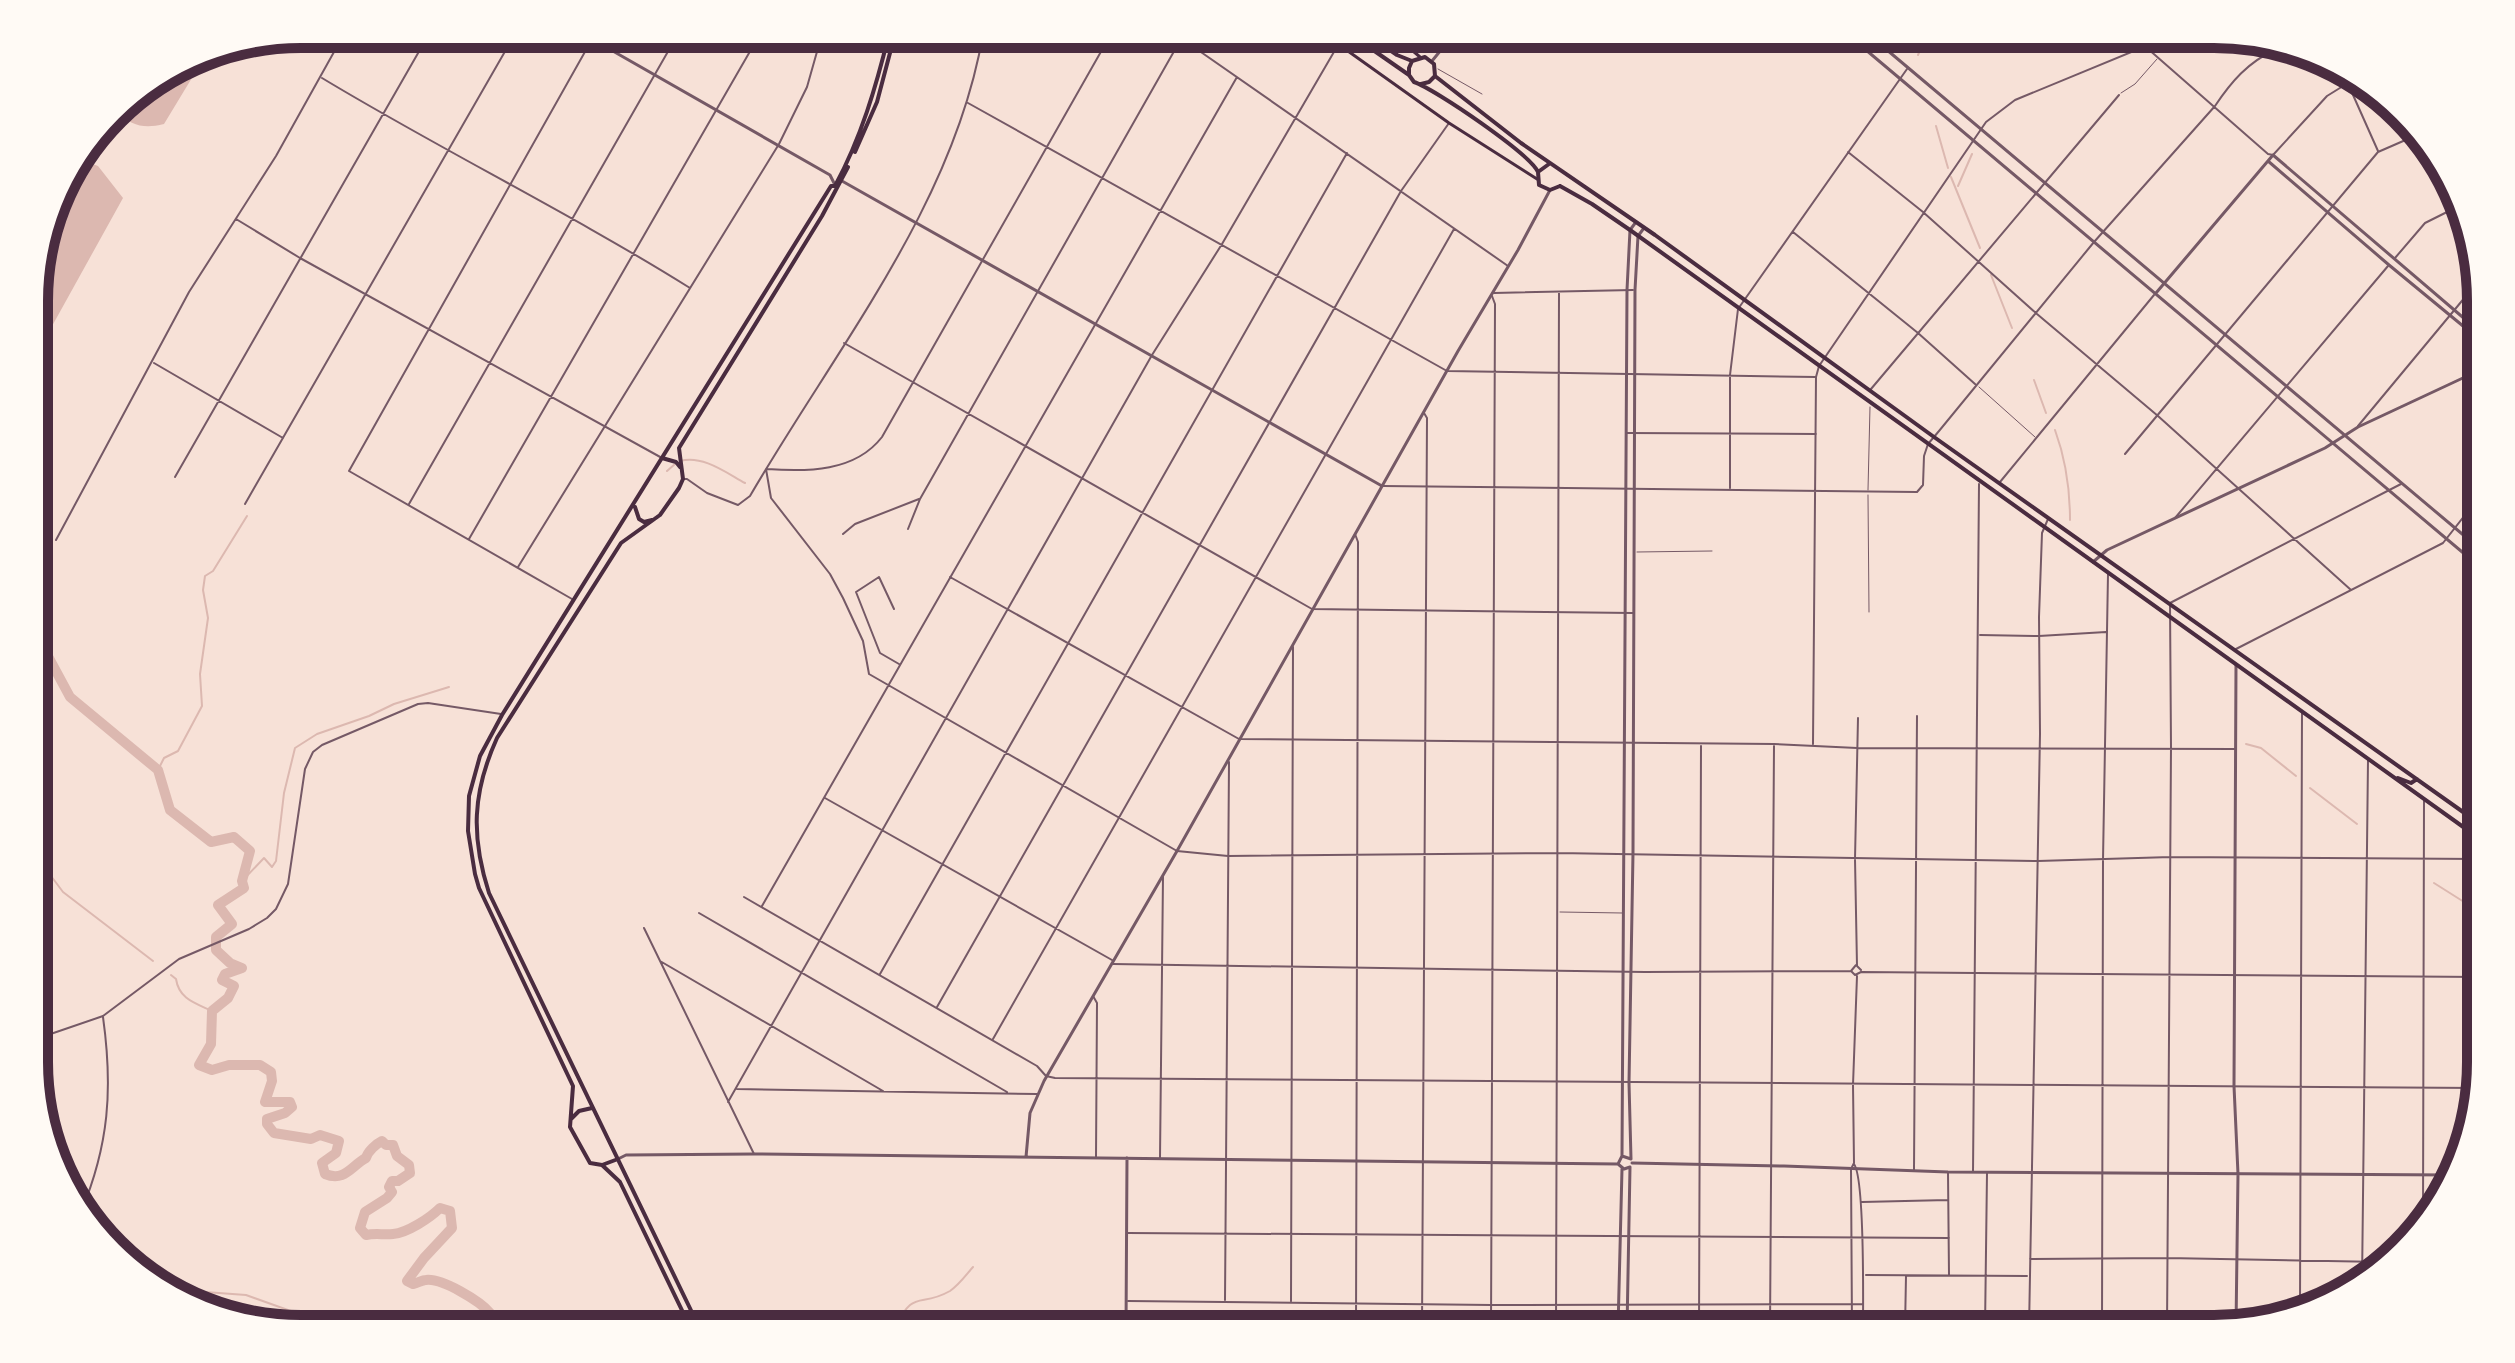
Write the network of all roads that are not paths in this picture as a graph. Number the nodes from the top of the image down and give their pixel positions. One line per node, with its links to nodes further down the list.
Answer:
1 (337, 48): 35 (street)
2 (421, 48): 46 (street)
3 (507, 48): 54 (street)
4 (587, 48): 69 (street)
5 (608, 48): 32 (street)
6 (670, 48): 32 (street)
7 (752, 48): 45 (street)
8 (818, 48): 52 (street)
9 (888, 48): 70 (main road)
10 (889, 48): 66 (main road)
11 (980, 48): 43 (street)
12 (1103, 48): 53 (street)
13 (1176, 48): 64 (street)
14 (1194, 48): 36 (street)
15 (1336, 48): 47 (street)
16 (1344, 48): 48 (main road)
17 (1370, 48): 33 (main road)
18 (1387, 48): 28 (main road)
19 (1409, 48): 26 (main road)
20 (1443, 48): 29 (street)
21 (1863, 48): 37 (street)
22 (1884, 48): 31 (street)
23 (2138, 48): 49 (street)
24 (2148, 48): 27 (street)
25 (2268, 54): 44 (street)
26 (1420, 57): 28 (main road); 29 (main road)
27 (2158, 58): 42 (lane); 44 (street)
28 (1412, 61): 33 (main road)
29 (1432, 61): 30 (main road)
30 (1436, 68): 34 (main road); 41 (lane)
31 (1908, 68): 37 (street); 49 (street)
32 (655, 74): 45 (street); 82 (street)
33 (1409, 75): 38 (main road)
34 (1435, 76): 38 (main road); 61 (main road)
35 (321, 77): 46 (street); 81 (street)
36 (1237, 77): 47 (street); 77 (street)
37 (1900, 79): 51 (street); 55 (street)
38 (1421, 84): 62 (main road)
39 (2343, 85): 59 (street)
40 (2350, 88): 56 (street)
41 (1482, 94)
42 (2119, 95): 67 (street)
43 (968, 103): 53 (street); 83 (street)
44 (2215, 106): 58 (street); 89 (street)
45 (716, 109): 52 (street); 93 (street)
46 (383, 115): 54 (street); 94 (street)
47 (1294, 118): 57 (street); 92 (street)
48 (1449, 123): 65 (main road); 74 (street)
49 (1981, 129): 51 (street); 67 (street)
50 (2408, 139): 56 (street)
51 (1973, 140): 75 (street); 79 (street)
52 (779, 144): 70 (street); 106 (street)
53 (1047, 147): 64 (street); 96 (street)
54 (448, 151): 69 (street); 114 (street)
55 (1848, 152): 79 (street); 88 (street)
56 (2378, 152): 76 (street)
57 (1347, 153): 74 (street); 104 (street)
58 (2268, 154): 59 (street); 60 (street)
59 (2273, 155): 60 (street); 68 (street)
60 (2268, 161): 72 (street); 105 (street)
61 (1551, 164): 62 (main road); 63 (main road)
62 (1538, 172): 65 (main road)
63 (1562, 172): 71 (main road); 84 (main road)
64 (1103, 178): 77 (street); 109 (street)
65 (1537, 179): 73 (main road)
66 (842, 181): 83 (street); 176 (main road)
67 (2045, 182): 75 (street); 89 (street)
68 (2303, 182): 72 (street); 76 (street)
69 (510, 185): 82 (street); 124 (street)
70 (835, 186): 173 (main road)
71 (1560, 186): 73 (main road); 87 (main road)
72 (2299, 187): 80 (street)
73 (1550, 190): 100 (street)
74 (1401, 191): 86 (street); 117 (street)
75 (2036, 192): 91 (street); 97 (street)
76 (2333, 207): 80 (street); 95 (street)
77 (1159, 209): 92 (street); 123 (street)
78 (2450, 210): 95 (street)
79 (1923, 212): 97 (street); 111 (street)
80 (2328, 213): 99 (street); 127 (street)
81 (235, 218): 94 (street); 133 (street)
82 (572, 219): 93 (street); 134 (street)
83 (917, 222): 96 (street); 129 (street)
84 (1636, 222): 85 (main road); 87 (street)
85 (1644, 228): 90 (street); 98 (main road)
86 (1454, 229): 100 (street); 128 (street)
87 (1630, 230): 90 (main road); 101 (street)
88 (1792, 231): 111 (street); 116 (street)
89 (2104, 233): 91 (street); 105 (street)
90 (1638, 236): 102 (street); 103 (main road)
91 (2094, 242): 112 (street); 120 (street)
92 (1222, 244): 104 (street); 131 (street)
93 (634, 253): 106 (street); 151 (street)
94 (300, 258): 114 (street); 152 (street)
95 (2394, 259): 119 (street)
96 (983, 260): 109 (street); 145 (street)
97 (1978, 261): 120 (street); 126 (street)
98 (1693, 262): 103 (main road); 116 (main road)
99 (2389, 265): 121 (street); 147 (street)
100 (1508, 266): 113 (street)
101 (1629, 268): 102 (street); 107 (street)
102 (1635, 269): 108 (street)
103 (1686, 271): 118 (main road)
104 (1277, 275): 117 (street); 148 (street)
105 (2164, 283): 112 (street); 127 (street)
106 (690, 288): 158 (street)
107 (1627, 290): 108 (street); 110 (street); 140 (street)
108 (1635, 290): 141 (street)
109 (1038, 291): 123 (street); 155 (street)
110 (1559, 293): 113 (street); 139 (street)
111 (1867, 293): 126 (street); 132 (street)
112 (2155, 293): 130 (street); 136 (street)
113 (1493, 294): 137 (street); 138 (street)
114 (367, 295): 124 (street); 167 (street)
115 (2467, 295): 119 (street)
116 (1745, 300): 118 (street); 132 (main road)
117 (1335, 308): 128 (street); 157 (street)
118 (1738, 309): 135 (main road); 142 (street)
119 (2454, 310): 121 (street); 122 (street)
120 (2037, 314): 136 (street); 146 (street)
121 (2450, 315): 125 (street); 159 (street)
122 (2467, 321)
123 (1095, 323): 131 (street); 170 (street)
124 (429, 329): 134 (street); 197 (street)
125 (2467, 329)
126 (1918, 333): 146 (street); 149 (street)
127 (2226, 335): 130 (street); 147 (street)
128 (1391, 340): 137 (street); 171 (street)
129 (844, 343): 145 (street); 175 (street)
130 (2217, 346): 150 (street); 156 (street)
131 (1152, 355): 148 (street); 178 (street)
132 (1825, 357): 135 (street); 149 (main road)
133 (153, 362): 152 (street); 211 (street)
134 (490, 363): 151 (street); 197 (street)
135 (1819, 366): 144 (street); 153 (main road)
136 (2097, 366): 156 (street); 166 (street)
137 (1447, 371): 138 (street); 154 (street)
138 (1494, 372): 139 (street); 185 (street)
139 (1559, 372): 140 (street); 186 (street)
140 (1627, 372): 141 (street); 160 (street)
141 (1634, 373): 142 (street); 161 (street)
142 (1730, 375): 144 (street); 162 (street)
143 (2467, 376): 159 (street)
144 (1816, 377): 163 (street)
145 (913, 382): 155 (street); 175 (street)
146 (1977, 386): 165 (street); 166 (lane)
147 (2286, 386): 150 (street); 164 (street)
148 (1212, 390): 157 (street); 198 (street)
149 (1870, 390): 165 (main road)
150 (2278, 396): 168 (street); 174 (street)
151 (551, 397): 158 (street); 212 (street)
152 (219, 399): 167 (street); 177 (street)
153 (1870, 402): 169 (main road); 193 (lane)
154 (1423, 412): 183 (street); 184 (street)
155 (968, 414): 170 (street); 194 (street)
156 (2158, 416): 172 (street); 174 (street)
157 (1270, 422): 171 (street); 213 (street)
158 (605, 427): 173 (street); 220 (street)
159 (2358, 427): 164 (street)
160 (1626, 433): 161 (street); 187 (street)
161 (1635, 433): 162 (street); 188 (street)
162 (1731, 433): 163 (street); 190 (street)
163 (1816, 434): 191 (street)
164 (2344, 435): 168 (street); 182 (street)
165 (1934, 437): 169 (street); 181 (main road)
166 (2036, 437): 181 (street)
167 (283, 438): 195 (street)
168 (2334, 443): 189 (street); 192 (street)
169 (1928, 444): 180 (main road); 193 (street)
170 (1025, 446): 178 (street); 222 (street)
171 (1326, 454): 183 (street); 223 (street)
172 (2125, 454)
173 (662, 458): 176 (main road); 196 (main road)
174 (2217, 468): 189 (street); 201 (street)
175 (766, 469): 179 (street); 247 (street)
176 (682, 470): 179 (main road)
177 (175, 477)
178 (1082, 478): 198 (street); 228 (street)
179 (683, 479): 202 (main road)
180 (1979, 482): 203 (main road); 239 (street)
181 (1999, 483): 200 (main road)
182 (2402, 484): 192 (street); 204 (street)
183 (1382, 486): 184 (street); 207 (street)
184 (1427, 486): 185 (street); 231 (street)
185 (1494, 487): 186 (street); 232 (street)
186 (1559, 487): 187 (street); 233 (street)
187 (1627, 488): 188 (street); 215 (street)
188 (1635, 488): 190 (street); 216 (street)
189 (2240, 488): 201 (street); 210 (street)
190 (1730, 489): 191 (street)
191 (1815, 491): 193 (street); 264 (street)
192 (2390, 491): 208 (street); 210 (street)
193 (1868, 492): 234 (lane)
194 (920, 499): 205 (street); 206 (street)
195 (245, 504)
196 (634, 504): 202 (main road); 225 (main road)
197 (409, 505): 212 (street)
198 (1142, 513): 213 (street); 241 (street)
199 (2467, 513): 204 (street)
200 (2049, 518): 203 (street); 217 (main road)
201 (2174, 518): 217 (street)
202 (656, 519): 381 (main road)
203 (2043, 526): 219 (main road); 240 (street)
204 (2455, 528): 208 (street); 209 (street)
205 (908, 529)
206 (843, 534)
207 (1355, 534): 229 (street); 230 (street)
208 (2447, 538): 218 (street); 224 (street)
209 (2467, 538)
210 (2296, 539): 224 (street); 226 (street)
211 (56, 540)
212 (469, 540): 220 (street)
213 (1200, 545): 223 (street); 246 (street)
214 (1712, 551): 216 (lane)
215 (1626, 552): 216 (lane); 235 (street)
216 (1634, 552): 236 (street)
217 (2100, 554): 219 (street); 226 (main road)
218 (2467, 556)
219 (2093, 562): 221 (main road)
220 (518, 568): 225 (street)
221 (2108, 573): 237 (main road); 238 (street)
222 (950, 577): 228 (street); 244 (street)
223 (1256, 577): 229 (street); 248 (street)
224 (2351, 590): 243 (street)
225 (573, 600): 250 (main road)
226 (2170, 603): 237 (street); 243 (main road)
227 (894, 609): 244 (street)
228 (1008, 609): 241 (street); 252 (street)
229 (1312, 609): 230 (street); 242 (street)
230 (1358, 610): 231 (street); 256 (street)
231 (1426, 610): 232 (street); 257 (street)
232 (1493, 611): 233 (street); 258 (street)
233 (1558, 612): 235 (street); 259 (street)
234 (1869, 612)
235 (1626, 613): 236 (street); 260 (street)
236 (1634, 613): 261 (street)
237 (2170, 617): 245 (main road); 270 (street)
238 (2107, 632): 240 (street); 269 (street)
239 (1978, 635): 240 (street); 268 (street)
240 (2039, 636): 266 (street)
241 (1068, 643): 246 (street); 272 (street)
242 (1293, 644): 254 (street); 255 (street)
243 (2235, 649): 276 (main road)
244 (900, 665): 247 (street)
245 (2236, 665): 249 (main road); 271 (street)
246 (1126, 675): 248 (street); 277 (street)
247 (888, 685): 252 (street); 278 (street)
248 (1182, 707): 254 (street); 281 (street)
249 (2302, 712): 274 (main road); 298 (street)
250 (502, 715): 348 (street); 382 (main road)
251 (1917, 716): 265 (street)
252 (946, 718): 272 (street); 283 (street)
253 (1858, 718): 267 (street)
254 (1239, 739): 255 (street); 273 (street)
255 (1294, 739): 256 (street); 291 (street)
256 (1357, 740): 257 (street); 292 (street)
257 (1425, 740): 258 (street); 287 (street)
258 (1492, 741): 259 (street); 288 (street)
259 (1558, 742): 260 (street); 285 (street)
260 (1625, 742): 261 (street); 289 (street)
261 (1633, 743): 262 (street); 286 (street)
262 (1701, 743): 263 (street); 290 (street)
263 (1774, 744): 264 (street); 293 (street)
264 (1813, 745): 267 (street)
265 (1917, 747): 267 (street); 268 (street); 296 (street)
266 (2040, 747): 268 (street); 269 (street); 305 (street)
267 (1857, 748): 299 (street)
268 (1976, 748): 304 (street)
269 (2106, 748): 270 (street); 303 (street)
270 (2171, 748): 271 (street); 295 (street)
271 (2236, 749): 297 (street)
272 (1006, 752): 277 (street); 306 (street)
273 (1229, 757): 284 (street); 294 (street)
274 (2368, 758): 275 (main road); 300 (street)
275 (2392, 775): 276 (main road); 279 (main road)
276 (2417, 779): 280 (main road)
277 (1063, 785): 281 (street); 309 (street)
278 (824, 798): 283 (street); 310 (street)
279 (2424, 799): 282 (main road); 301 (street)
280 (2467, 815)
281 (1119, 818): 284 (street); 315 (street)
282 (2467, 830)
283 (882, 831): 306 (street); 316 (street)
284 (1177, 851): 294 (street); 307 (street)
285 (1558, 853): 288 (street); 289 (street); 311 (street)
286 (1633, 853): 289 (street); 290 (street); 332 (street)
287 (1425, 854): 288 (street); 292 (street); 324 (street)
288 (1492, 854): 325 (street)
289 (1622, 854): 313 (street)
290 (1701, 854): 293 (street); 327 (street)
291 (1293, 855): 292 (street); 294 (street); 322 (street)
292 (1358, 855): 323 (street)
293 (1774, 855): 299 (street); 329 (street)
294 (1228, 856): 320 (street)
295 (2171, 857): 297 (street); 303 (street); 338 (street)
296 (1917, 858): 299 (street); 304 (street); 334 (street)
297 (2236, 858): 298 (street); 341 (street)
298 (2303, 858): 300 (street); 342 (street)
299 (1855, 859): 321 (street)
300 (2368, 859): 301 (street); 343 (street)
301 (2423, 859): 302 (street); 344 (street)
302 (2467, 859)
303 (2103, 860): 305 (street); 337 (street)
304 (1977, 861): 305 (street); 335 (street)
305 (2038, 861): 336 (street)
306 (942, 864): 309 (street); 339 (street)
307 (1163, 874): 318 (street); 319 (street)
308 (744, 897): 310 (street)
309 (999, 897): 315 (street); 347 (street)
310 (762, 907): 316 (street)
311 (1558, 912): 313 (lane); 326 (street)
312 (699, 913): 331 (street)
313 (1622, 913): 328 (street)
314 (644, 928): 317 (street)
315 (1056, 928): 318 (street); 351 (street)
316 (820, 940): 331 (street); 339 (street)
317 (660, 961): 349 (street); 380 (street)
318 (1112, 963): 319 (street); 346 (street)
319 (1162, 965): 320 (street); 354 (street)
320 (1228, 966): 322 (street); 355 (street)
321 (1857, 966): 330 (street); 333 (street)
322 (1293, 967): 323 (street); 356 (street)
323 (1357, 967): 324 (street); 357 (street)
324 (1424, 968): 325 (street); 358 (street)
325 (1491, 969): 326 (street); 359 (street)
326 (1557, 969): 328 (street); 360 (street)
327 (1700, 970): 329 (street); 332 (street); 363 (street)
328 (1622, 971): 332 (street); 361 (street)
329 (1772, 971): 330 (street); 365 (street)
330 (1851, 971): 340 (street)
331 (802, 972): 349 (street); 377 (street)
332 (1631, 972): 362 (street)
333 (1861, 972): 334 (street); 340 (street)
334 (1915, 972): 335 (street); 366 (street)
335 (1976, 973): 336 (street); 364 (street)
336 (2037, 973): 337 (street); 367 (street)
337 (2104, 974): 338 (street); 369 (street)
338 (2170, 974): 341 (street); 370 (street)
339 (879, 975): 347 (street)
340 (1857, 975): 368 (street)
341 (2235, 975): 342 (street); 371 (street)
342 (2302, 975): 343 (street); 372 (street)
343 (2367, 976): 344 (street); 373 (street)
344 (2422, 976): 345 (street); 374 (street)
345 (2467, 977)
346 (1093, 995): 352 (street); 353 (street)
347 (936, 1008): 351 (street)
348 (103, 1016): 350 (street); 417 (street)
349 (771, 1026): 376 (street); 378 (street)
350 (48, 1035)
351 (992, 1040): 352 (street)
352 (1046, 1076): 353 (street); 379 (street)
353 (1096, 1079): 354 (street); 386 (street)
354 (1161, 1079): 355 (street); 389 (street)
355 (1227, 1080): 356 (street); 390 (street)
356 (1292, 1080): 357 (street); 391 (street)
357 (1357, 1081): 358 (street); 392 (street)
358 (1423, 1081): 359 (street); 393 (street)
359 (1490, 1082): 360 (street); 394 (street)
360 (1557, 1082): 361 (street); 395 (street)
361 (1622, 1083): 362 (street); 384 (street)
362 (1629, 1083): 363 (street); 396 (street)
363 (1700, 1083): 365 (street); 399 (street)
364 (1974, 1083): 366 (street); 367 (street); 407 (street)
365 (1771, 1084): 368 (street); 401 (street)
366 (1915, 1084): 368 (street); 405 (street)
367 (2034, 1084): 369 (street); 409 (street)
368 (1853, 1085): 397 (street)
369 (2104, 1085): 370 (street); 410 (street)
370 (2169, 1085): 371 (street); 411 (street)
371 (2234, 1086): 372 (street); 412 (street)
372 (2301, 1086): 373 (street); 413 (street)
373 (2366, 1087): 374 (street); 414 (street)
374 (2422, 1087): 375 (street); 415 (street)
375 (2465, 1088)
376 (736, 1089): 378 (street); 380 (street)
377 (1007, 1092): 378 (street); 379 (street)
378 (886, 1093)
379 (1037, 1094): 385 (street)
380 (728, 1102): 383 (street)
381 (592, 1108): 382 (main road); 388 (main road)
382 (569, 1121): 400 (main road)
383 (754, 1154): 385 (street); 388 (street)
384 (1622, 1156): 396 (street); 398 (street)
385 (1026, 1157): 386 (street)
386 (1096, 1158): 387 (street)
387 (1127, 1158): 389 (street); 421 (street)
388 (618, 1159): 400 (main road); 480 (main road)
389 (1160, 1159): 390 (street)
390 (1226, 1159): 391 (street); 422 (street)
391 (1292, 1160): 392 (street); 423 (street)
392 (1357, 1161): 393 (street); 424 (street)
393 (1423, 1162): 394 (street); 425 (street)
394 (1490, 1162): 395 (street); 427 (street)
395 (1557, 1163): 398 (street); 426 (street)
396 (1631, 1163): 399 (street); 402 (street); 430 (street)
397 (1854, 1163): 403 (street); 404 (street)
398 (1618, 1164): 402 (street)
399 (1700, 1164): 401 (street); 428 (street)
400 (602, 1165): 479 (main road)
401 (1771, 1166): 403 (street); 431 (street)
402 (1622, 1169): 429 (street)
403 (1851, 1169): 404 (street); 432 (street)
404 (1858, 1170): 405 (street); 419 (street)
405 (1914, 1171): 406 (street)
406 (1948, 1172): 407 (street); 418 (street)
407 (1973, 1172): 408 (street)
408 (1987, 1172): 409 (street); 447 (street)
409 (2032, 1172): 410 (street); 437 (street)
410 (2103, 1172): 411 (street); 439 (street)
411 (2168, 1173): 412 (street); 435 (street)
412 (2238, 1174): 413 (street); 436 (street)
413 (2300, 1174): 414 (street); 438 (street)
414 (2365, 1174): 415 (street); 440 (street)
415 (2421, 1174): 416 (street); 420 (street)
416 (2441, 1175)
417 (87, 1196)
418 (1949, 1200): 419 (street); 434 (street)
419 (1861, 1202): 433 (street)
420 (2422, 1204)
421 (1127, 1233): 422 (street); 449 (street)
422 (1226, 1233): 423 (street); 450 (street)
423 (1291, 1234): 424 (street); 451 (street)
424 (1357, 1234): 425 (street); 452 (street)
425 (1422, 1234): 427 (street); 453 (street)
426 (1557, 1235): 427 (street); 429 (street); 454 (street)
427 (1491, 1236): 459 (street)
428 (1700, 1236): 430 (street); 431 (street); 455 (street)
429 (1619, 1237): 430 (street); 460 (street)
430 (1628, 1237): 461 (street)
431 (1770, 1237): 432 (street); 456 (street)
432 (1853, 1237): 433 (street); 457 (street)
433 (1861, 1237): 434 (street); 443 (street)
434 (1949, 1238): 445 (street)
435 (2167, 1258): 436 (street); 439 (street); 478 (street)
436 (2236, 1258): 438 (street); 464 (street)
437 (2029, 1259): 439 (street); 446 (street)
438 (2300, 1259): 440 (street); 448 (street)
439 (2102, 1260): 477 (street)
440 (2361, 1261): 441 (street); 442 (street)
441 (2368, 1261)
442 (2361, 1267)
443 (1863, 1275): 444 (street); 458 (street)
444 (1906, 1275): 445 (street); 462 (street)
445 (1949, 1275): 447 (street)
446 (2028, 1276): 447 (street); 476 (street)
447 (1986, 1277): 463 (street)
448 (2300, 1300)
449 (1126, 1301): 450 (street); 481 (street)
450 (1225, 1302): 451 (street)
451 (1291, 1302): 452 (street)
452 (1356, 1302): 453 (street); 465 (street)
453 (1422, 1303): 459 (street); 466 (street)
454 (1555, 1304): 459 (street); 460 (street); 468 (street)
455 (1699, 1304): 456 (street); 461 (street); 471 (street)
456 (1770, 1304): 457 (street); 472 (street)
457 (1853, 1304): 458 (street); 473 (street)
458 (1863, 1304): 474 (street)
459 (1491, 1305): 467 (street)
460 (1618, 1305): 461 (street); 469 (street)
461 (1627, 1305): 470 (street)
462 (1905, 1311): 463 (street); 475 (street)
463 (1985, 1312)
464 (2236, 1313)
465 (1356, 1314)
466 (1422, 1314)
467 (1491, 1314)
468 (1555, 1314)
469 (1618, 1314)
470 (1627, 1314)
471 (1699, 1314)
472 (1770, 1314)
473 (1853, 1314)
474 (1863, 1314)
475 (1905, 1314)
476 (2029, 1314)
477 (2102, 1314)
478 (2167, 1314)
479 (684, 1315)
480 (693, 1315)
481 (1126, 1315)

